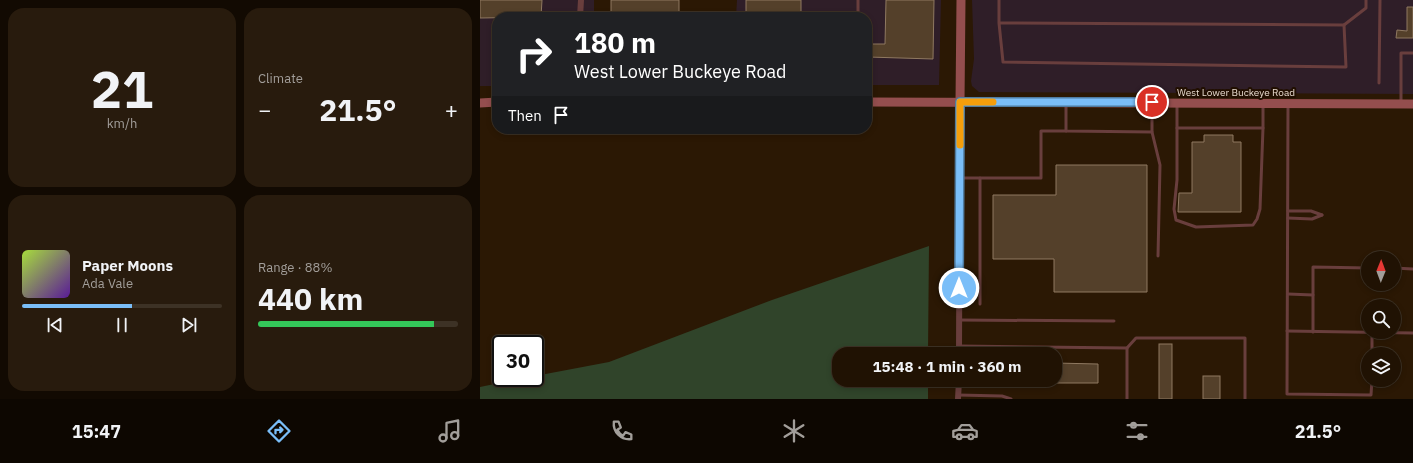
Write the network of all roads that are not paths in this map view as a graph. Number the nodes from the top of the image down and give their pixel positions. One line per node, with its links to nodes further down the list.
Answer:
1 (581, 0): 7 (street)
2 (858, 0): 8 (lane)
3 (961, 0): 16 (main road)
4 (999, 0): 9 (lane)
5 (1366, 0): 10 (lane)
6 (1380, 0): 12 (lane)
7 (580, 12)
8 (858, 12)
9 (999, 22): 10 (lane); 10 (lane)
10 (1344, 25)
11 (1413, 53): 22 (lane)
12 (1379, 83)
13 (480, 102): 14 (main road)
14 (492, 102)
15 (872, 102): 16 (main road, West Lower Buckeye Road)
16 (960, 102): 17 (main road, West Lower Buckeye Road); 28 (street)
17 (1066, 102): 18 (main road, West Lower Buckeye Road); 26 (lane)
18 (1152, 102): 19 (main road, West Lower Buckeye Road); 27 (lane)
19 (1176, 103): 20 (main road, West Lower Buckeye Road); 24 (lane)
20 (1263, 103): 21 (main road, West Lower Buckeye Road); 25 (lane)
21 (1288, 104): 22 (main road, West Lower Buckeye Road); 30 (lane)
22 (1401, 104): 23 (main road, West Lower Buckeye Road)
23 (1413, 104)
24 (1177, 128): 25 (lane); 25 (lane)
25 (1263, 128)
26 (1066, 131): 27 (lane); 29 (lane)
27 (1152, 132): 32 (lane)
28 (960, 178): 29 (lane); 39 (street)
29 (980, 178): 38 (lane)
30 (1288, 211): 31 (lane); 31 (lane)
31 (1288, 218): 36 (lane)
32 (1158, 256)
33 (1361, 268): 37 (lane)
34 (1401, 268): 35 (lane)
35 (1413, 269)
36 (1288, 294): 37 (lane); 41 (lane)
37 (1313, 295): 42 (lane)
38 (980, 304)
39 (959, 320): 40 (lane); 46 (street)
40 (1114, 321)
41 (1287, 332): 42 (lane); 49 (lane)
42 (1313, 332): 43 (lane)
43 (1361, 333)
44 (1401, 333): 45 (lane)
45 (1413, 333)
46 (959, 346): 47 (lane)
47 (1128, 348): 52 (lane); 53 (lane)
48 (959, 387): 50 (street)
49 (1372, 387)
50 (958, 397): 51 (lane)
51 (1011, 399)
52 (1127, 399)
53 (1245, 399)

